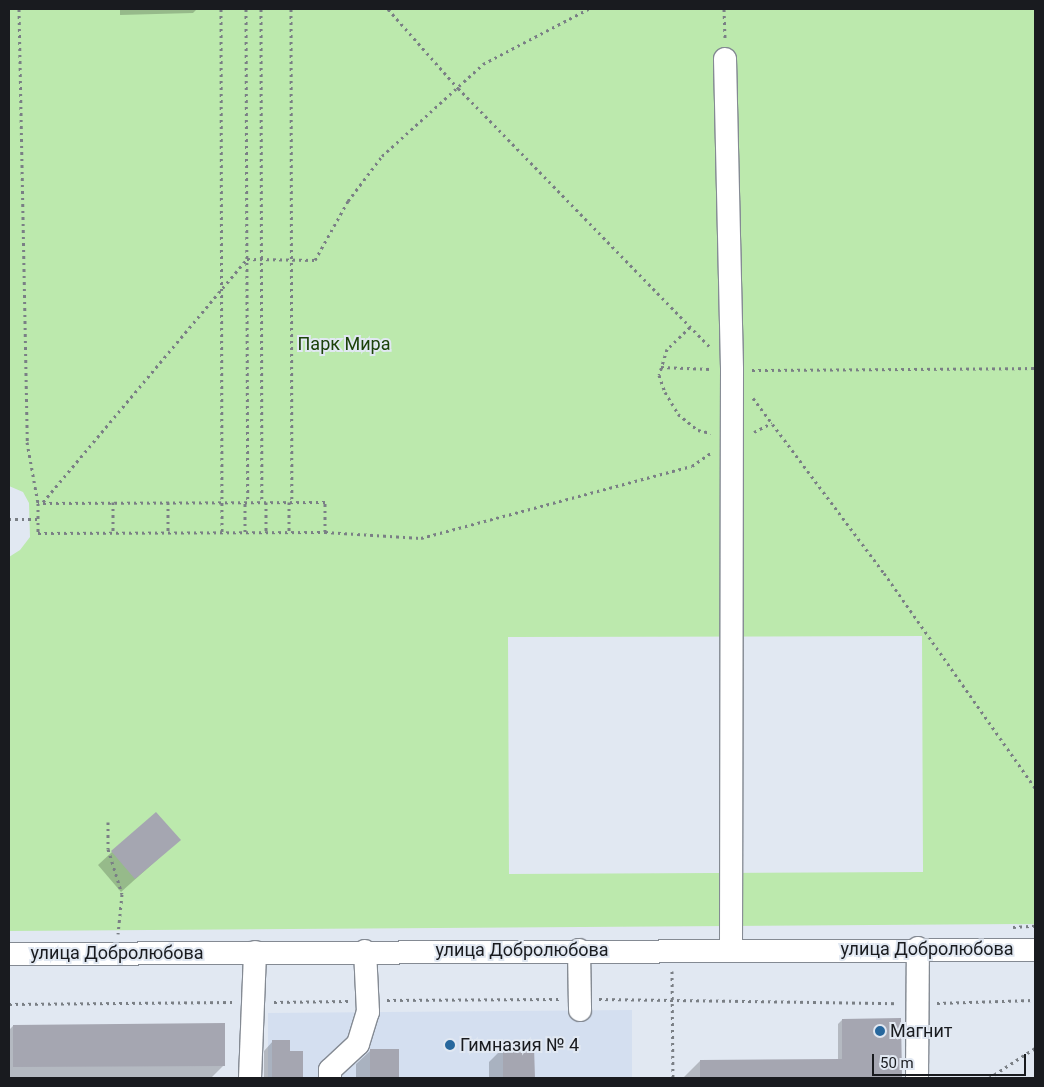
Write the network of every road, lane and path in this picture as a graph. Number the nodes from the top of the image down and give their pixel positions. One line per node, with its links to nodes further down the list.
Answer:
1 (19, 9): 19 (path)
2 (221, 9): 12 (path)
3 (246, 9): 9 (path)
4 (261, 9): 10 (path)
5 (291, 9): 11 (path)
6 (588, 9): 11 (path)
7 (724, 9): 8 (path)
8 (725, 59): 16 (street)
9 (247, 259): 10 (path); 12 (path); 23 (path)
10 (262, 259): 11 (path); 24 (path)
11 (292, 260): 25 (path)
12 (222, 286): 19 (path); 22 (path)
13 (690, 327): 14 (path)
14 (661, 367): 16 (path); 18 (path)
15 (1035, 368): 16 (path)
16 (732, 370): 18 (street)
17 (772, 423): 18 (path)
18 (732, 436): 34 (path); 38 (street)
19 (41, 502): 20 (path); 27 (path)
20 (113, 502): 21 (path); 28 (path)
21 (168, 502): 22 (path); 29 (path)
22 (222, 502): 23 (path); 30 (path)
23 (246, 502): 24 (path); 31 (path)
24 (264, 502): 25 (path); 32 (path)
25 (291, 502): 33 (path); 34 (path)
26 (9, 519): 27 (path)
27 (38, 519): 28 (path)
28 (113, 532): 29 (path)
29 (168, 532): 30 (path)
30 (222, 532): 31 (path)
31 (245, 532): 32 (path)
32 (266, 532): 33 (path)
33 (289, 532): 34 (path)
34 (325, 532)
35 (108, 822): 36 (path)
36 (118, 934)
37 (918, 948): 38 (street, улица Добролюбова); 41 (street, улица Добролюбова); 49 (street)
38 (732, 949): 40 (street, улица Добролюбова)
39 (578, 950): 40 (street, улица Добролюбова); 43 (street, улица Добролюбова); 51 (street)
40 (671, 950): 47 (path)
41 (1035, 950)
42 (255, 952): 43 (street, улица Добролюбова); 44 (street, улица Добролюбова); 48 (street)
43 (365, 952): 46 (street)
44 (9, 954)
45 (1035, 1000): 49 (path)
46 (366, 1001): 48 (path); 51 (path); 54 (street)
47 (672, 1001): 49 (path); 51 (path); 55 (path)
48 (253, 1002): 50 (path); 53 (street)
49 (916, 1003): 56 (street)
50 (9, 1004)
51 (579, 1004)
52 (1035, 1048): 57 (path)
53 (250, 1078)
54 (330, 1078)
55 (673, 1078)
56 (917, 1078)
57 (989, 1078)

